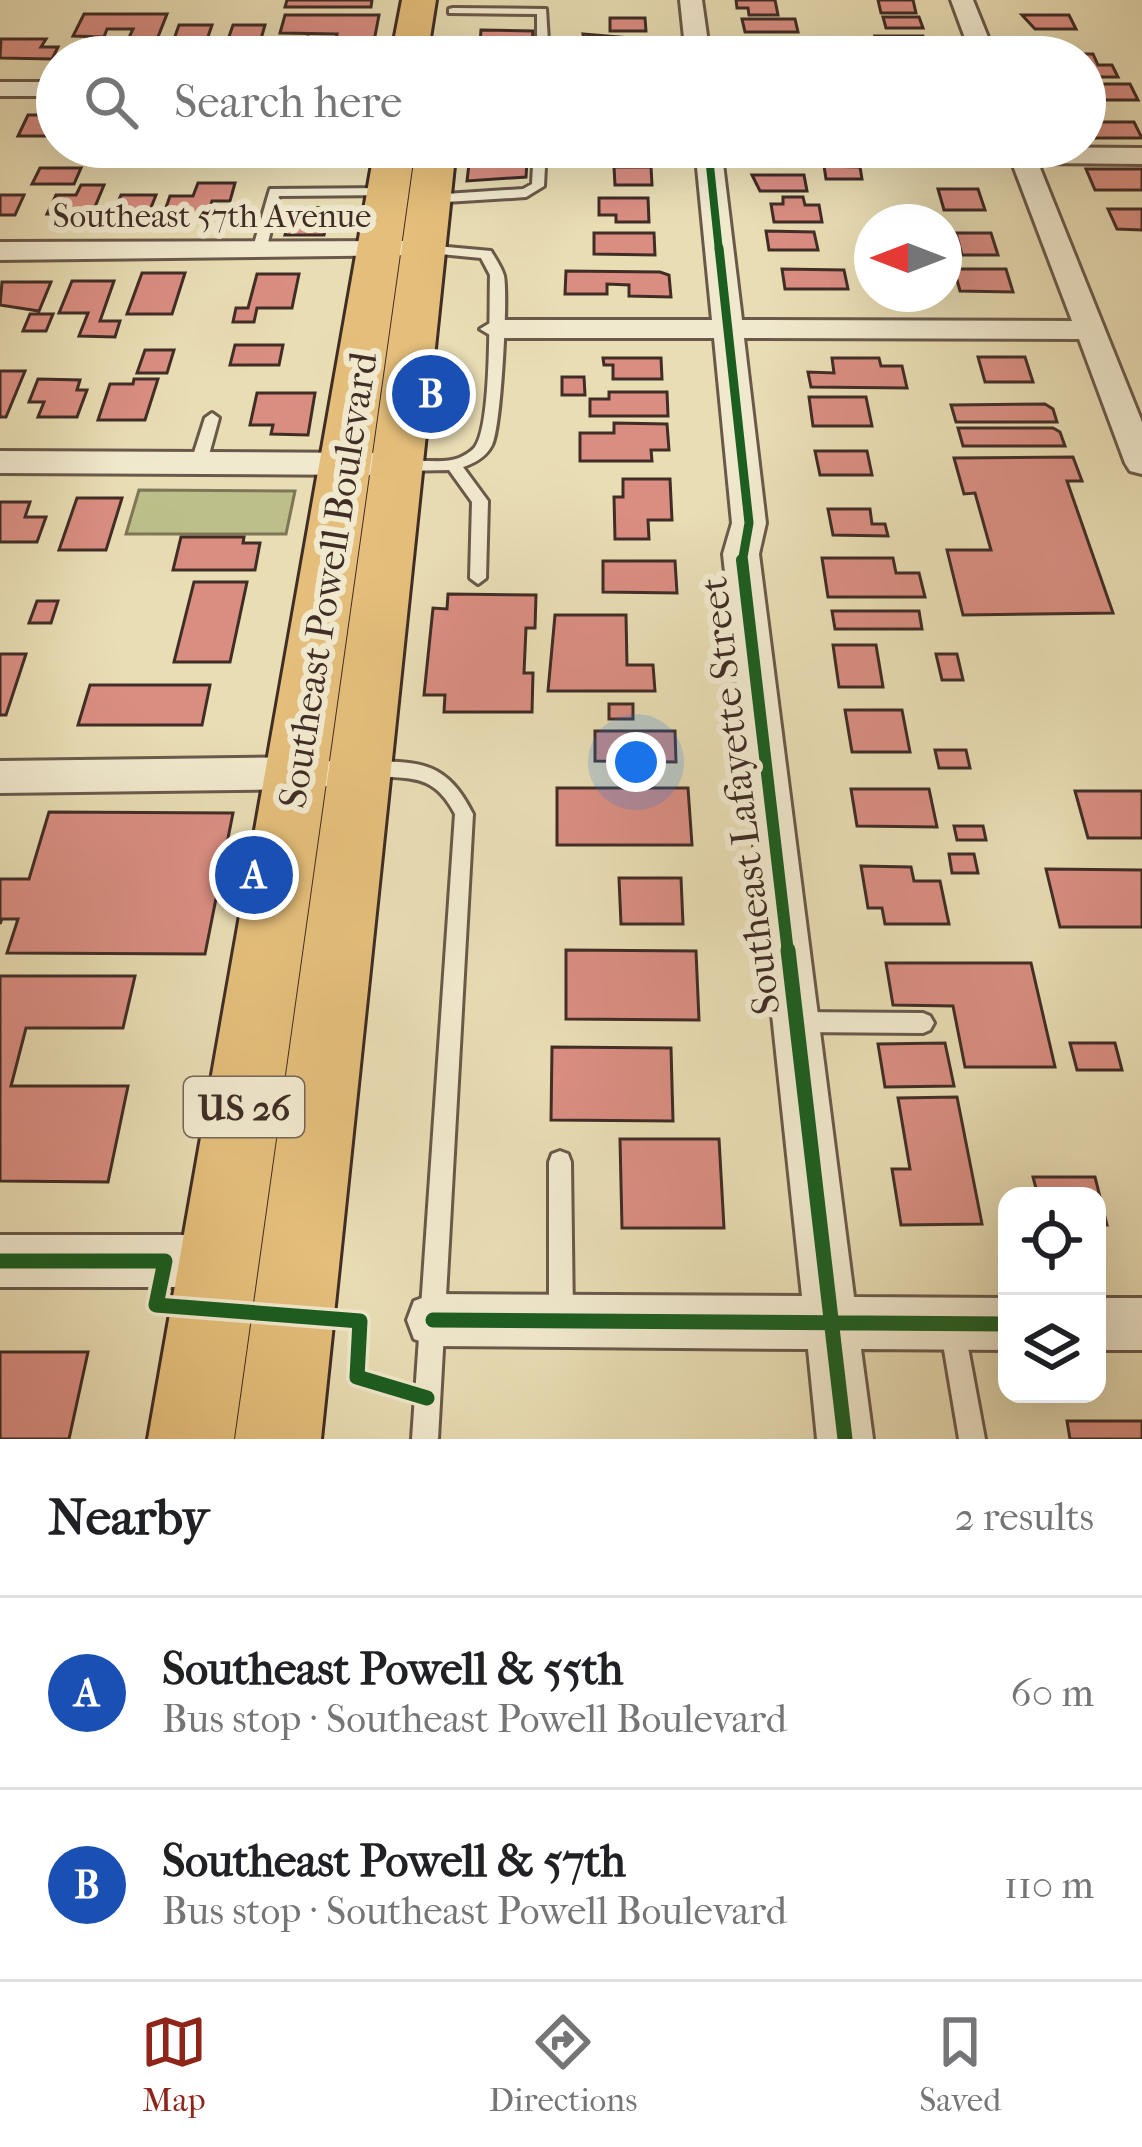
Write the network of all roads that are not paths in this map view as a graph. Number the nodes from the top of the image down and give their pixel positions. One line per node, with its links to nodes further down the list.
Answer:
1 (691, 0): 7 (street)
2 (962, 0): 8 (street)
3 (442, 4): 4 (main road); 5 (main road); 6 (lane)
4 (423, 36)
5 (445, 36)
6 (543, 36)
7 (695, 36)
8 (976, 36)
9 (0, 89): 10 (street)
10 (36, 89)
11 (1106, 154): 12 (street)
12 (1142, 155)
13 (404, 168): 21 (lane)
14 (409, 168): 19 (main road, Southeast Powell Boulevard / US 26)
15 (413, 168): 16 (lane)
16 (539, 168)
17 (711, 168): 23 (street, Southeast Lafayette Street)
18 (1027, 168): 24 (street)
19 (401, 250): 21 (street, Southeast 57th Avenue); 22 (lane); 29 (main road, Southeast Powell Boulevard / US 26)
20 (0, 251): 21 (street, Southeast 57th Avenue)
21 (259, 251)
22 (495, 328): 23 (street); 30 (lane)
23 (730, 328): 24 (street); 34 (street, Southeast Lafayette Street)
24 (1090, 330): 28 (street)
25 (212, 418): 27 (lane)
26 (0, 462): 27 (street)
27 (199, 462): 29 (street)
28 (1142, 463)
29 (372, 464): 30 (lane); 32 (main road, Southeast Powell Boulevard / US 26)
30 (453, 465): 31 (lane)
31 (478, 578)
32 (328, 772): 33 (street); 38 (main road, Southeast Powell Boulevard / US 26); 39 (lane); 47 (main road, Southeast Powell Boulevard / US 26)
33 (0, 777)
34 (796, 1022): 35 (lane); 41 (street, Southeast Lafayette Street)
35 (923, 1023)
36 (560, 1162): 40 (lane)
37 (0, 1261): 38 (street)
38 (220, 1261): 46 (main road, Southeast Powell Boulevard / US 26)
39 (433, 1320): 40 (street); 48 (lane)
40 (561, 1322): 41 (street)
41 (832, 1324): 42 (street); 49 (street, Southeast Lafayette Street)
42 (951, 1324): 43 (street); 50 (lane)
43 (998, 1324)
44 (1106, 1324): 45 (street)
45 (1142, 1324)
46 (191, 1439)
47 (278, 1439)
48 (425, 1439)
49 (845, 1439)
50 (972, 1439)

